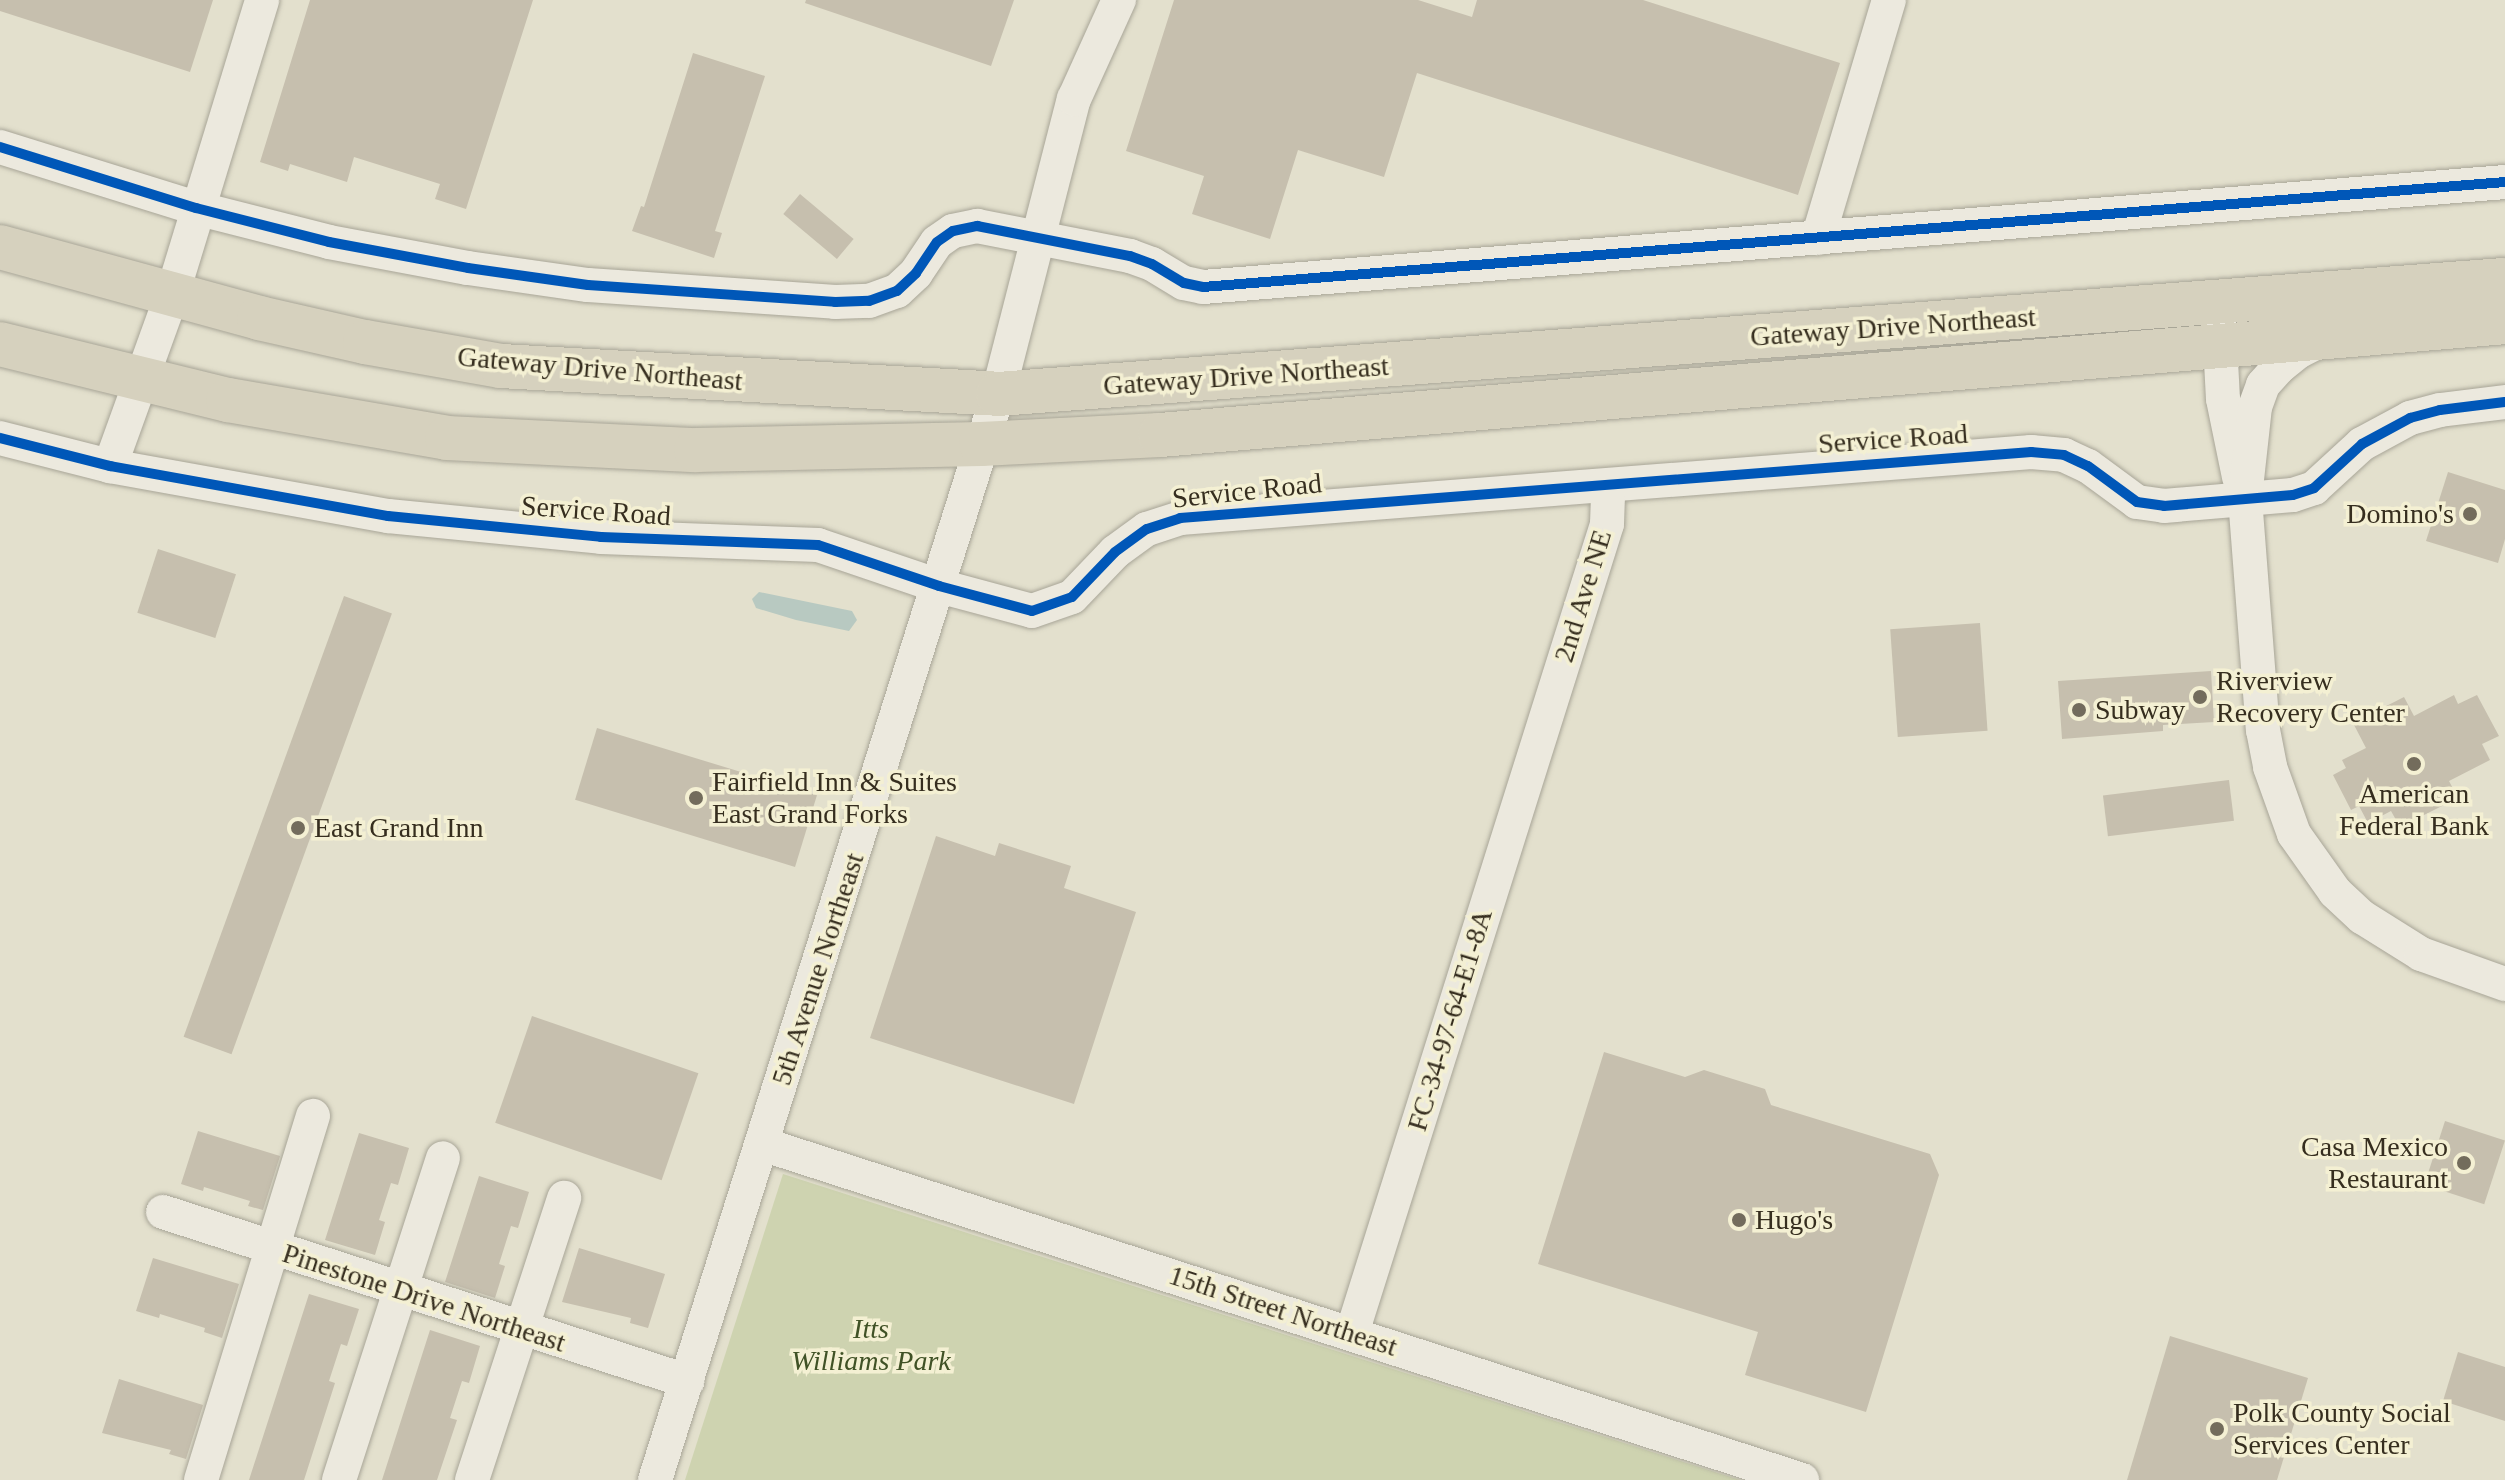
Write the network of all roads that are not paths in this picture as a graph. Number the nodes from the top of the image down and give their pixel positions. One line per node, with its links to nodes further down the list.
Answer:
1 (262, 0): 6 (street)
2 (1119, 0): 7 (street, 5th Avenue Northeast)
3 (1889, 0): 8 (street)
4 (0, 147): 6 (street)
5 (2505, 182): 8 (street)
6 (196, 208): 7 (street); 11 (street)
7 (1038, 237): 8 (street); 18 (street, 5th Avenue Northeast)
8 (1818, 238)
9 (0, 247): 11 (highway, Gateway Drive Northeast)
10 (2505, 280): 12 (highway, Gateway Drive Northeast)
11 (172, 295): 17 (street); 18 (highway, Gateway Drive Northeast)
12 (2220, 303): 16 (street); 18 (highway, Gateway Drive Northeast)
13 (2505, 322): 14 (highway, Gateway Drive Northeast)
14 (2333, 335): 16 (highway, Gateway Drive Northeast); 24 (street)
15 (0, 344): 17 (highway, Gateway Drive Northeast)
16 (2218, 346): 21 (highway, Gateway Drive Northeast); 24 (street)
17 (140, 381): 21 (highway, Gateway Drive Northeast); 22 (street)
18 (998, 394): 21 (street, 5th Avenue Northeast)
19 (2505, 402): 24 (street, Service Road)
20 (0, 438): 22 (street, Service Road)
21 (981, 444): 25 (street, 5th Avenue Northeast)
22 (110, 466): 25 (street, Service Road)
23 (1603, 486): 24 (street, Service Road); 25 (street, Service Road); 26 (street, 2nd Ave NE)
24 (2245, 498): 27 (street)
25 (939, 586): 29 (street, 5th Avenue Northeast)
26 (1549, 707): 36 (street, FC-34-97-64-E1-8A)
27 (2505, 984)
28 (313, 1116): 33 (street)
29 (762, 1144): 36 (street, 15th Street Northeast); 37 (street, 5th Avenue Northeast)
30 (443, 1158): 34 (street)
31 (564, 1198): 35 (street)
32 (163, 1212): 33 (street, Pinestone Drive Northeast)
33 (273, 1249): 34 (street, Pinestone Drive Northeast); 38 (street)
34 (399, 1289): 35 (street, Pinestone Drive Northeast); 39 (street)
35 (521, 1329): 37 (street, Pinestone Drive Northeast); 40 (street)
36 (1352, 1333): 42 (street, 15th Street Northeast)
37 (687, 1381): 41 (street, 5th Avenue Northeast)
38 (201, 1480)
39 (339, 1480)
40 (472, 1480)
41 (655, 1480)
42 (1802, 1480)

